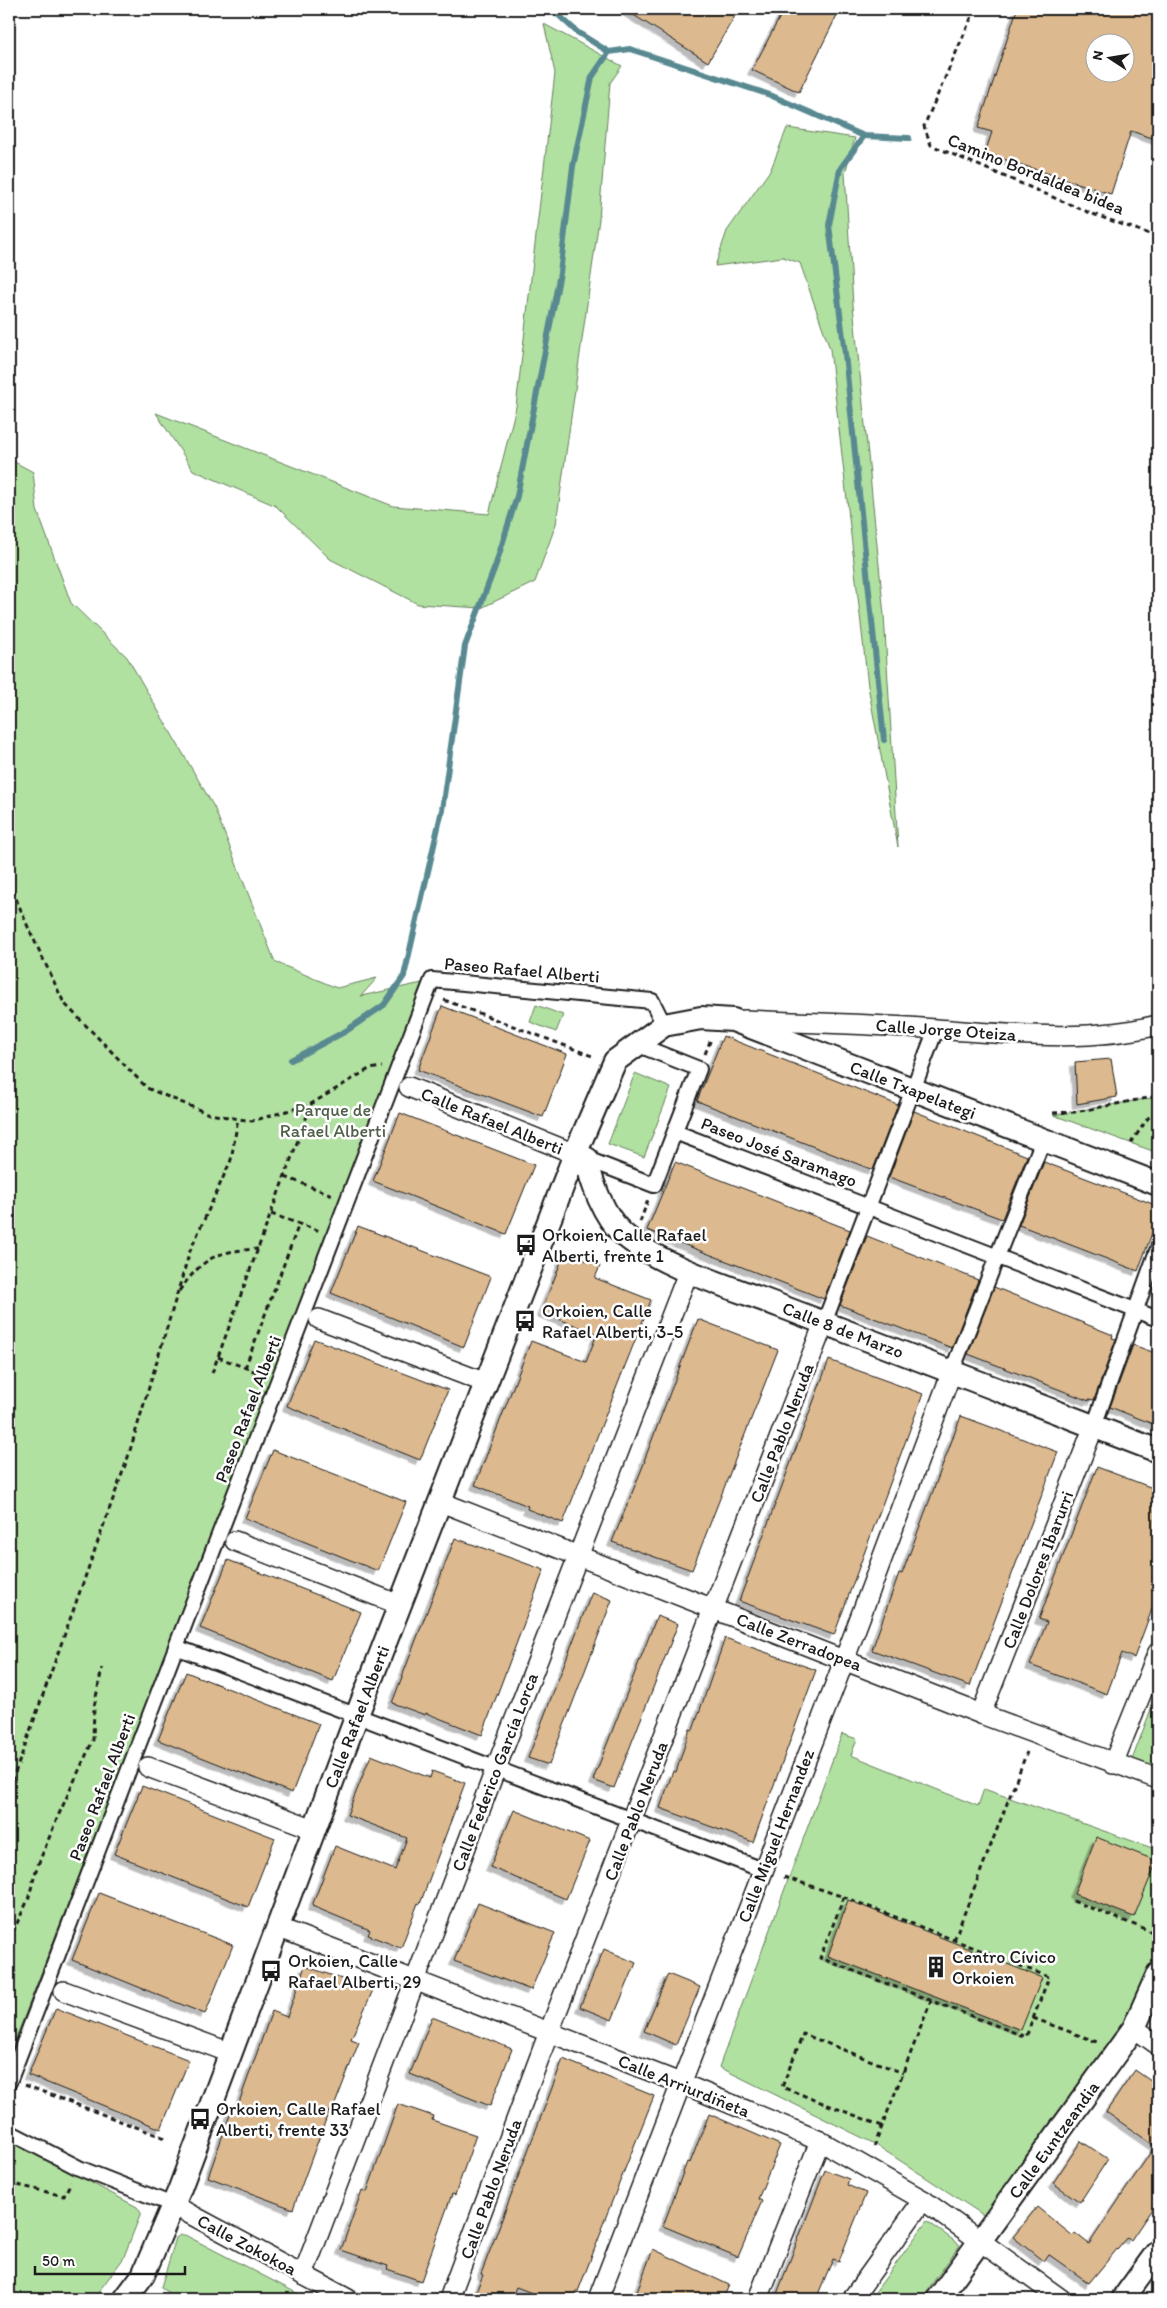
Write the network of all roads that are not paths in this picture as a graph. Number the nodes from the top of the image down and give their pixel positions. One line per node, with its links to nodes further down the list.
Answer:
1 (733, 1020): 2 (street, Calle Txapelategi); 4 (street, Calle Jorge Oteiza); 7 (street, Calle Txapelategi)
2 (664, 1025): 5 (street, Calle Rafael Alberti); 29 (street, Paseo Rafael Alberti)
3 (1158, 1025): 4 (street, Calle Jorge Oteiza)
4 (936, 1029): 7 (street, Paseo José Saramago)
5 (636, 1044): 8 (street, Paseo José Saramago); 10 (street, Calle Rafael Alberti)
6 (409, 1088): 10 (street, Calle Rafael Alberti)
7 (913, 1090): 9 (street, Calle Txapelategi); 12 (street, Paseo José Saramago)
8 (675, 1132): 10 (street, Paseo José Saramago); 12 (street, Paseo José Saramago)
9 (1043, 1140): 11 (street, Calle Txapelategi); 14 (street)
10 (581, 1157): 15 (street, Calle 8 de Marzo); 21 (street, Calle Rafael Alberti)
11 (1158, 1184)
12 (869, 1207): 14 (street, Paseo José Saramago); 19 (street, Paseo José Saramago)
13 (1158, 1248): 16 (street)
14 (997, 1256): 16 (street, Paseo José Saramago); 20 (street)
15 (689, 1270): 19 (street, Calle 8 de Marzo); 26 (street, Calle Federico García Lorca)
16 (1136, 1310): 17 (street, Paseo José Saramago); 22 (street)
17 (1158, 1318)
18 (319, 1319): 21 (street)
19 (824, 1323): 20 (street, Calle 8 de Marzo); 28 (street, Calle Pablo Neruda)
20 (952, 1371): 22 (street, Calle 8 de Marzo); 31 (street, Calle Miguel Hernandez)
21 (486, 1384): 24 (street, Calle Rafael Alberti)
22 (1094, 1426): 23 (street, Calle 8 de Marzo); 32 (street, Calle Dolores Ibarurri)
23 (1158, 1451)
24 (440, 1502): 26 (street, Calle Zerradopea); 27 (street, Calle Rafael Alberti)
25 (235, 1540): 27 (street)
26 (578, 1556): 28 (street, Calle Zerradopea); 36 (street, Calle Federico García Lorca)
27 (400, 1605): 33 (street, Calle Rafael Alberti)
28 (714, 1609): 31 (street, Calle Zerradopea); 38 (street, Calle Pablo Neruda)
29 (176, 1647): 33 (street); 49 (street, Paseo Rafael Alberti)
30 (1158, 1652): 34 (street)
31 (844, 1660): 32 (street, Calle Zerradopea); 40 (street, Calle Miguel Hernandez)
32 (981, 1714): 34 (street, Calle Zerradopea)
33 (357, 1715): 36 (street); 39 (street, Calle Rafael Alberti)
34 (1113, 1764): 37 (street, Calle Zerradopea)
35 (148, 1767): 39 (street)
36 (496, 1768): 38 (street); 43 (street, Calle Federico García Lorca)
37 (1158, 1779)
38 (632, 1821): 40 (street); 46 (street, Calle Pablo Neruda)
39 (314, 1829): 41 (street, Calle Rafael Alberti)
40 (763, 1870): 50 (street, Calle Miguel Hernandez)
41 (278, 1927): 43 (street, Calle Arriurdiñeta); 48 (street, Calle Rafael Alberti)
42 (1158, 1974): 45 (street, Calle Euntzeandia)
43 (416, 1982): 46 (street, Calle Arriurdiñeta); 57 (street, Calle Federico García Lorca)
44 (64, 1992): 48 (street)
45 (1134, 2028): 47 (street); 55 (street, Calle Euntzeandia)
46 (549, 2032): 50 (street, Calle Arriurdiñeta); 60 (street, Calle Pablo Neruda)
47 (1158, 2045)
48 (231, 2053): 54 (street, Calle Rafael Alberti)
49 (9, 2081)
50 (683, 2084): 52 (street, Calle Arriurdiñeta); 61 (street, Calle Miguel Hernandez)
51 (9, 2132): 54 (street)
52 (820, 2141): 53 (street, Calle Arriurdiñeta); 62 (street)
53 (923, 2200): 55 (street, Calle Arriurdiñeta); 63 (street)
54 (173, 2205): 57 (street, Calle Zokokoa); 58 (street, Calle Rafael Alberti)
55 (978, 2242): 64 (street, Calle Euntzeandia); 65 (street, Calle Arriurdiñeta)
56 (1158, 2251): 66 (street)
57 (303, 2275): 59 (street, Calle Zokokoa)
58 (125, 2299)
59 (348, 2299)
60 (449, 2299)
61 (598, 2299)
62 (758, 2299)
63 (852, 2299)
64 (938, 2299)
65 (1061, 2299)
66 (1123, 2299)

